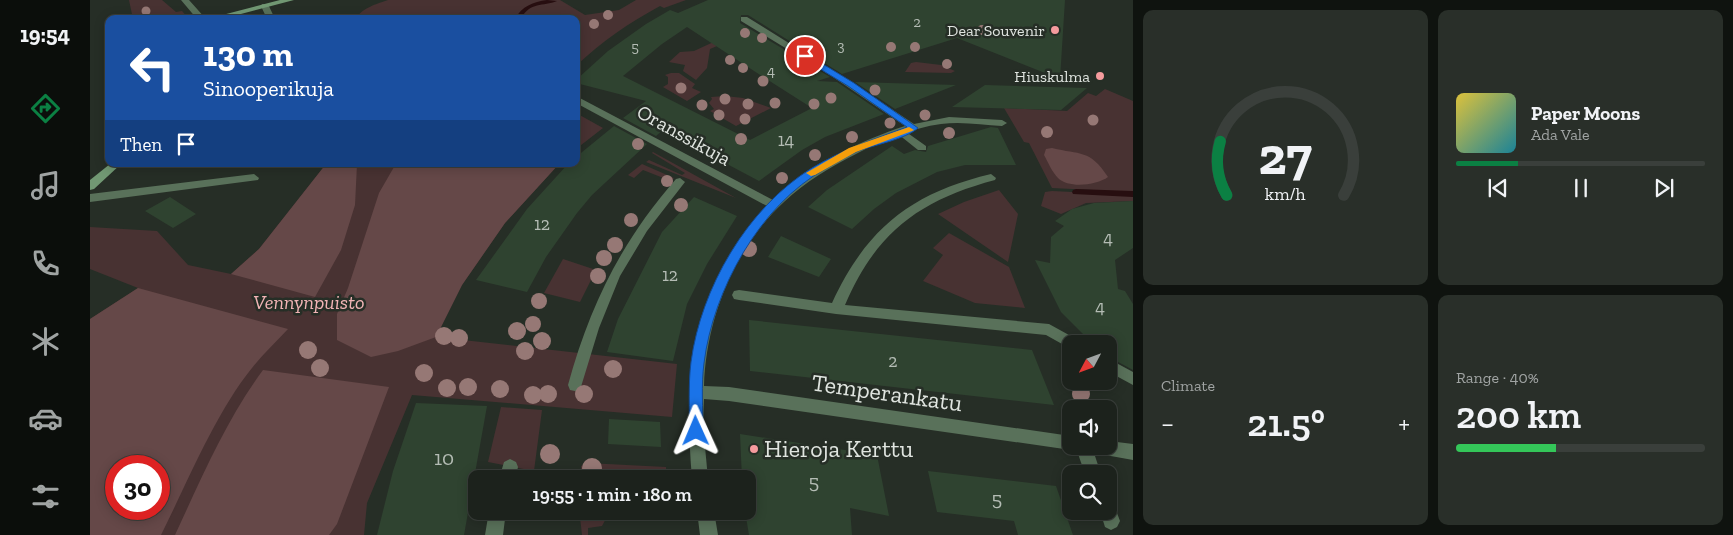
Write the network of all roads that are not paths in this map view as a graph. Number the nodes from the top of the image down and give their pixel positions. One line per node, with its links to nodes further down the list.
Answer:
1 (185, 0): 4 (street)
2 (290, 0): 3 (street)
3 (265, 6): 5 (street); 6 (street)
4 (198, 15)
5 (228, 15)
6 (269, 15)
7 (744, 19): 10 (street)
8 (580, 101): 19 (street, Oranssikuja)
9 (1002, 123): 10 (street)
10 (914, 128): 11 (street)
11 (902, 132): 12 (street); 19 (street)
12 (922, 148)
13 (112, 167): 17 (street)
14 (254, 178): 18 (street)
15 (991, 178): 21 (street)
16 (680, 182): 25 (street)
17 (90, 186)
18 (90, 198)
19 (773, 205): 26 (street)
20 (739, 296): 21 (street)
21 (836, 309): 22 (street)
22 (1062, 337)
23 (1118, 370): 24 (street)
24 (1133, 379)
25 (575, 385)
26 (696, 392): 27 (street, Temperankatu); 30 (street)
27 (1062, 442)
28 (1117, 450): 29 (street)
29 (1133, 452)
30 (699, 470)
31 (496, 520): 33 (street)
32 (706, 520): 34 (street)
33 (494, 535)
34 (709, 535)

